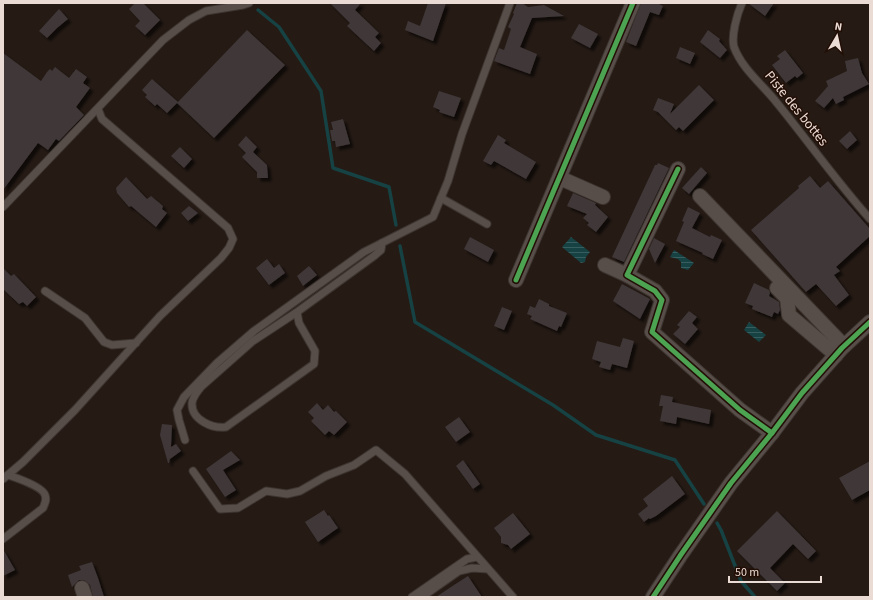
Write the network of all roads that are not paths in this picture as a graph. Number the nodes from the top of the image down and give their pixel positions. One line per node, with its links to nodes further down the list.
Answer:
1 (248, 3): 5 (lane)
2 (510, 3): 10 (lane)
3 (633, 3): 7 (street)
4 (742, 3): 12 (lane, Piste des bottes)
5 (98, 108): 11 (lane); 22 (lane)
6 (678, 169): 16 (street)
7 (560, 178): 9 (street); 17 (street)
8 (700, 196): 23 (street)
9 (603, 197)
10 (441, 198): 13 (lane); 14 (lane)
11 (3, 207)
12 (870, 220)
13 (487, 224)
14 (382, 243): 20 (lane); 25 (lane)
15 (605, 265): 16 (street)
16 (627, 275): 24 (street)
17 (516, 280)
18 (768, 281): 23 (street)
19 (44, 291): 22 (lane)
20 (297, 312): 20 (lane)
21 (870, 322): 23 (street)
22 (136, 343): 27 (lane)
23 (840, 350): 24 (street)
24 (772, 433): 34 (street)
25 (185, 440)
26 (193, 470): 29 (lane)
27 (6, 477): 28 (lane)
28 (3, 539)
29 (477, 557): 30 (lane); 31 (lane)
30 (488, 569): 32 (lane); 33 (lane)
31 (412, 597)
32 (422, 597)
33 (513, 597)
34 (653, 597)

